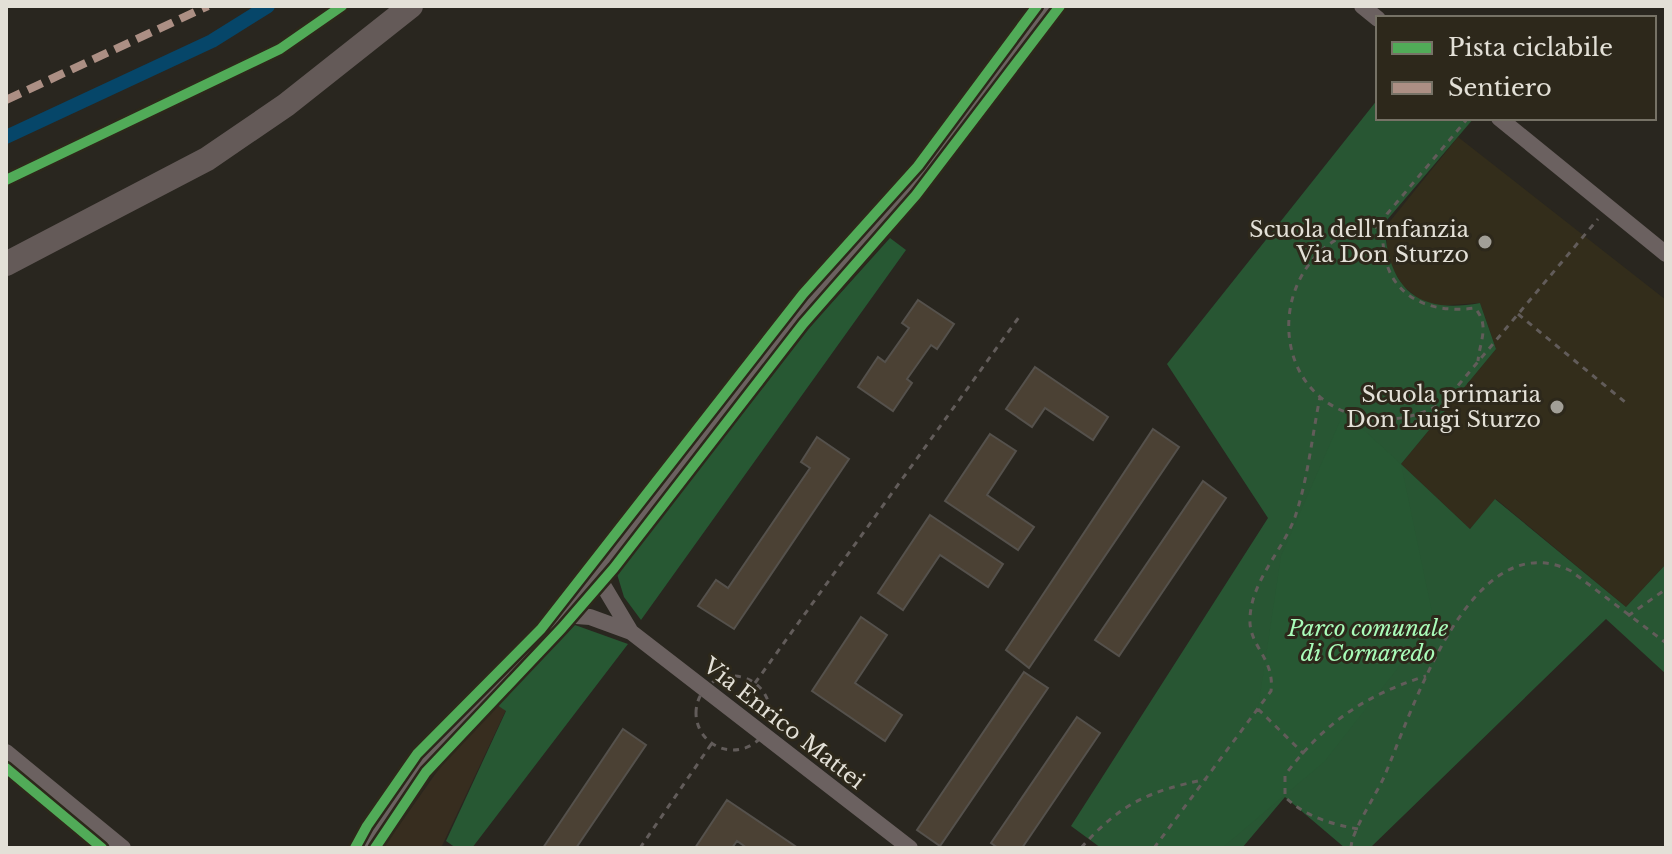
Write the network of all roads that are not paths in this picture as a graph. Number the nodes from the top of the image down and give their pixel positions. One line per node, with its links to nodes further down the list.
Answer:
1 (411, 6): 5 (main road)
2 (1049, 6): 6 (street)
3 (1501, 120): 4 (street)
4 (1666, 254)
5 (6, 264)
6 (597, 575): 7 (street); 8 (street, Via Enrico Mattei)
7 (563, 615): 8 (street, Via Enrico Mattei); 11 (street)
8 (631, 632): 12 (street, Via Enrico Mattei)
9 (6, 752): 10 (street)
10 (123, 848)
11 (366, 848)
12 (910, 848)

